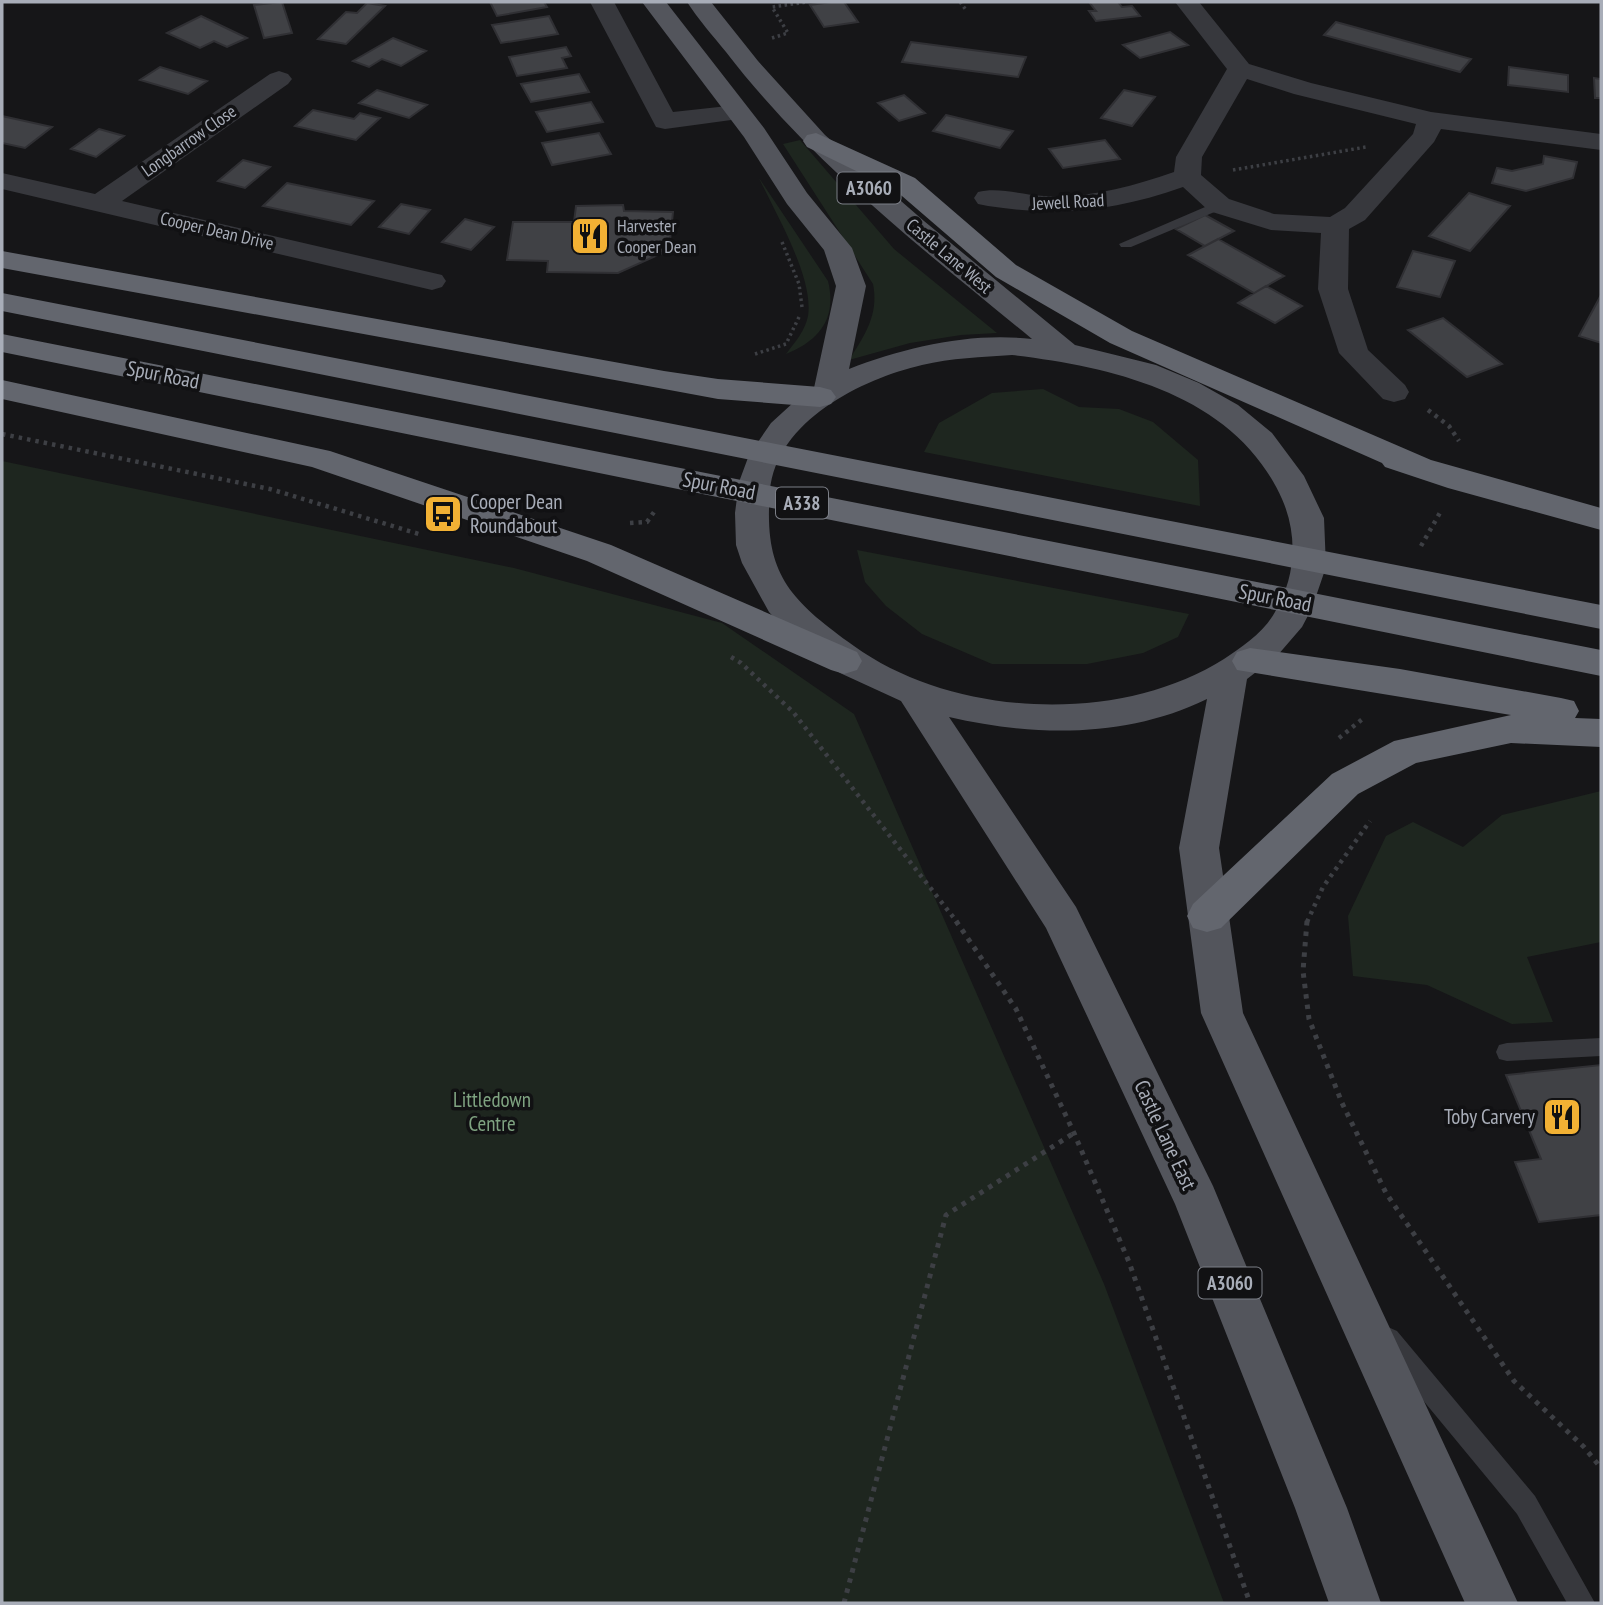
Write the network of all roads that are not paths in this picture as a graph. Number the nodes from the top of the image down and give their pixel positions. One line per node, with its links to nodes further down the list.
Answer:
1 (602, 2): 7 (street)
2 (654, 2): 7 (main road, A3060)
3 (699, 2): 9 (main road, Castle Lane West / A3060)
4 (1186, 2): 5 (street)
5 (1240, 69): 8 (street); 11 (street)
6 (279, 79): 14 (street, Longbarrow Close)
7 (737, 113): 25 (main road, A3060)
8 (1428, 128): 10 (street); 16 (street)
9 (816, 141): 22 (main road, Castle Lane West / A3060); 27 (highway)
10 (1601, 142)
11 (1187, 177): 13 (street, Jewell Road); 15 (street)
12 (2, 181): 14 (street, Cooper Dean Drive)
13 (989, 198)
14 (99, 204): 19 (street, Cooper Dean Drive)
15 (1219, 205): 16 (street); 17 (lane)
16 (1335, 226): 24 (street)
17 (1126, 244)
18 (2, 259): 25 (highway)
19 (432, 281)
20 (2, 302): 29 (highway, Spur Road / A338)
21 (2, 343): 31 (highway, Spur Road / A338)
22 (1063, 350): 25 (main road); 26 (main road)
23 (2, 390): 30 (highway)
24 (1394, 392)
25 (825, 394): 30 (main road)
26 (1205, 397): 27 (highway); 32 (main road)
27 (1419, 467): 28 (highway)
28 (1601, 519)
29 (1601, 617)
30 (844, 661): 33 (main road)
31 (1601, 663)
32 (1240, 667): 33 (main road); 34 (highway); 36 (main road)
33 (916, 696): 40 (main road, Castle Lane East / A3060)
34 (1601, 719)
35 (1601, 733): 36 (highway)
36 (1207, 916): 39 (main road)
37 (1601, 1047): 38 (lane)
38 (1507, 1052)
39 (1352, 1295): 41 (main road); 42 (lane)
40 (1356, 1603)
41 (1492, 1603)
42 (1582, 1603)

